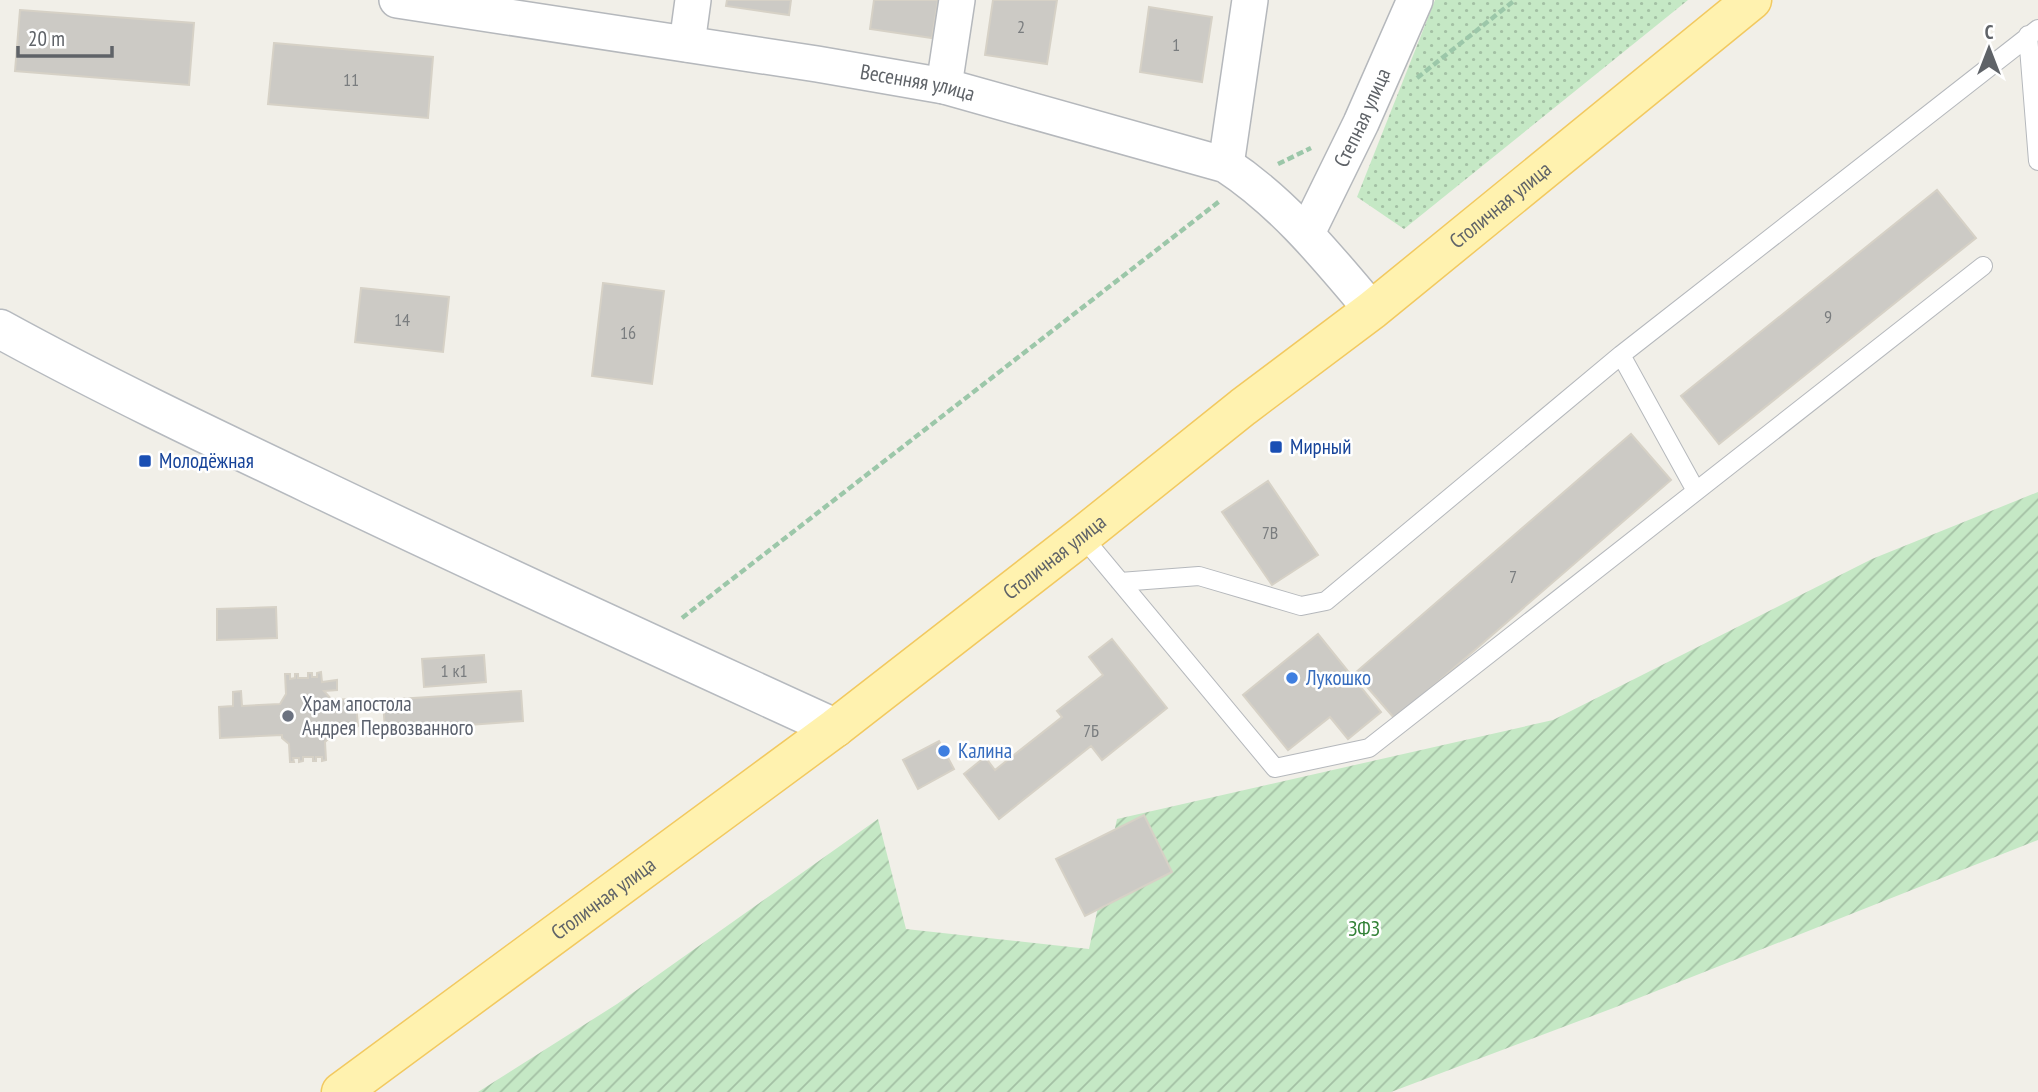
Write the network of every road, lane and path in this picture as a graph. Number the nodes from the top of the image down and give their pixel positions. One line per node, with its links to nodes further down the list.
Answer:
1 (397, 0): 8 (street, Весенняя улица)
2 (693, 0): 8 (street)
3 (957, 0): 9 (street)
4 (1250, 0): 11 (street)
5 (1415, 0): 12 (street, Степная улица)
6 (1752, 0): 14 (main road, Столичная улица)
7 (2033, 32): 10 (lane); 16 (lane)
8 (687, 44): 9 (street, Весенняя улица)
9 (944, 86): 11 (street, Весенняя улица)
10 (2038, 162)
11 (1237, 172): 12 (street, Весенняя улица); 20 (path)
12 (1307, 233): 14 (street, Весенняя улица)
13 (1983, 266): 17 (lane)
14 (1372, 310): 18 (main road, Столичная улица)
15 (0, 329): 21 (main road)
16 (1621, 355): 17 (lane); 19 (lane)
17 (1696, 491): 19 (lane)
18 (1082, 536): 19 (lane); 21 (main road, Столичная улица)
19 (1120, 582)
20 (682, 618)
21 (835, 728): 22 (main road, Столичная улица)
22 (341, 1092)

